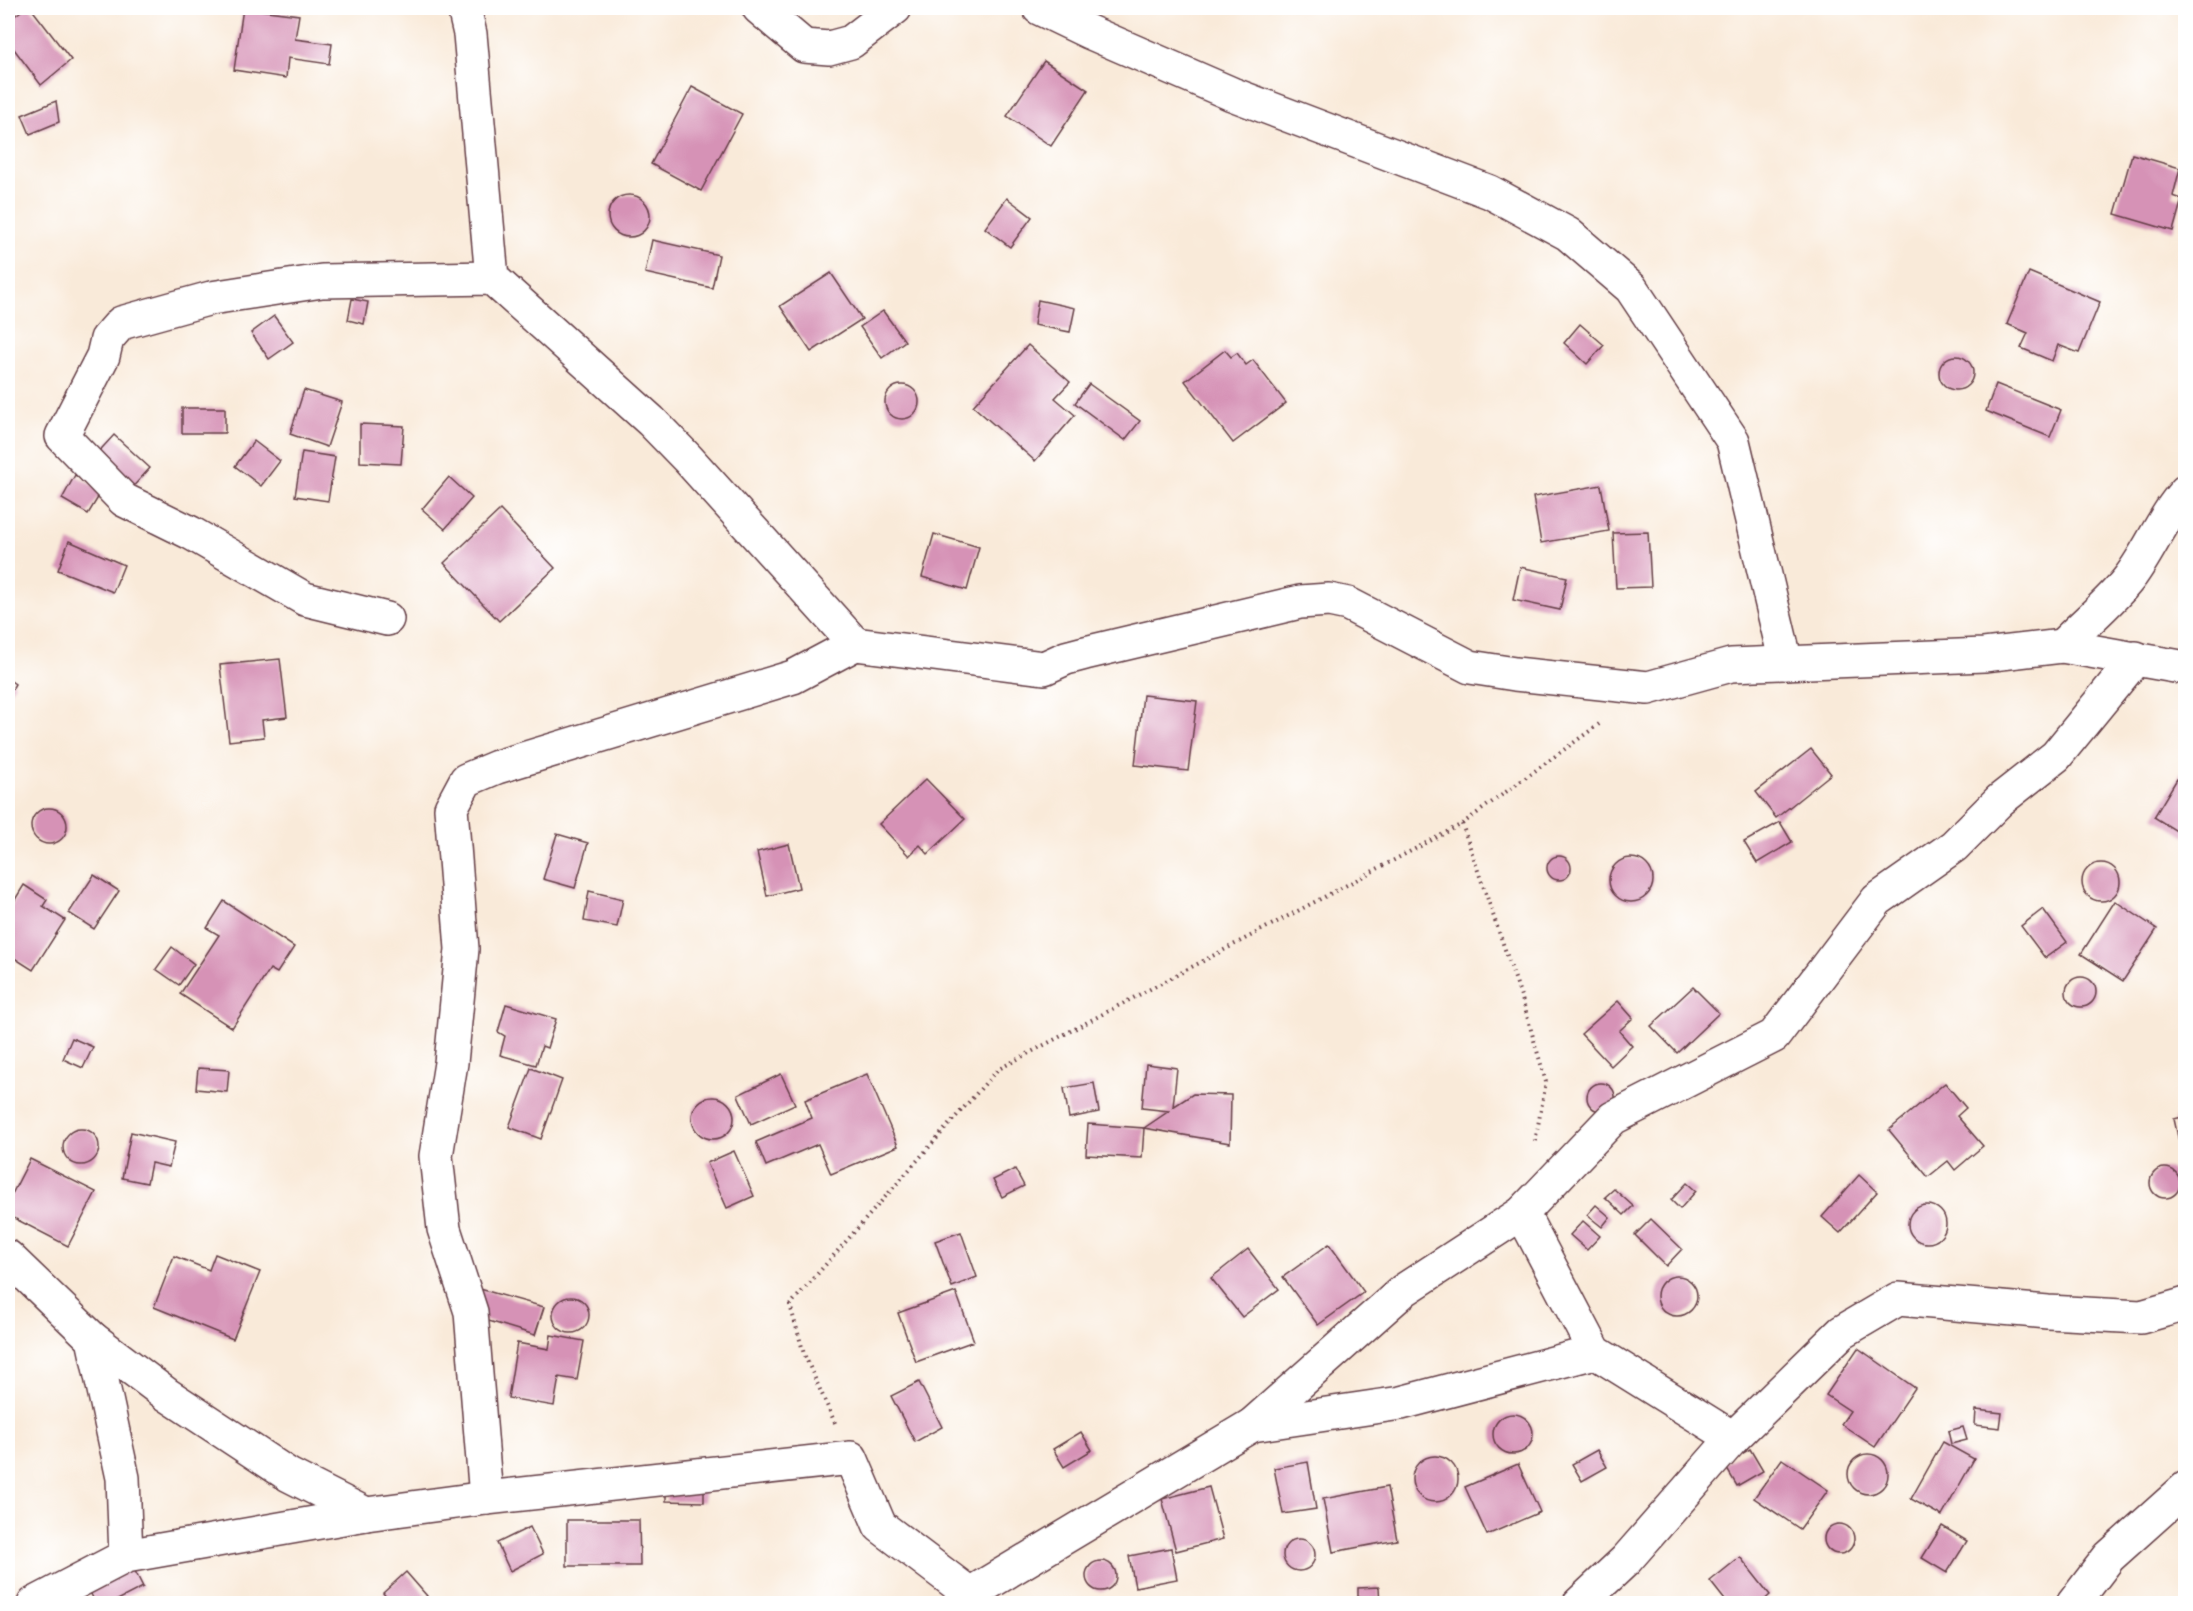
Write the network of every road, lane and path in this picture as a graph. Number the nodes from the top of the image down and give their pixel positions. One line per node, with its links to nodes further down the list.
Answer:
1 (464, 8): 5 (street)
2 (759, 8): 3 (street)
3 (895, 8)
4 (1039, 8): 11 (street)
5 (492, 279): 7 (street); 8 (street)
6 (2186, 491): 9 (street)
7 (387, 619)
8 (855, 644): 13 (street); 25 (street)
9 (2062, 646): 10 (street); 11 (street)
10 (2136, 658): 12 (street); 16 (street)
11 (1786, 663): 13 (street)
12 (2186, 668)
13 (1648, 688): 14 (path)
14 (1462, 824): 15 (path); 23 (path)
15 (1534, 1148)
16 (1522, 1214): 20 (street); 21 (street)
17 (8, 1257): 19 (street)
18 (2186, 1304): 22 (street)
19 (93, 1339): 26 (street); 27 (street)
20 (1594, 1352): 21 (street); 22 (street)
21 (1252, 1425): 28 (street)
22 (1733, 1438): 30 (street)
23 (851, 1458): 25 (street); 28 (street)
24 (2186, 1488): 31 (street)
25 (486, 1498): 26 (street)
26 (366, 1514): 27 (street)
27 (126, 1557): 29 (street)
28 (970, 1600)
29 (34, 1604)
30 (1579, 1604)
31 (2073, 1604)

